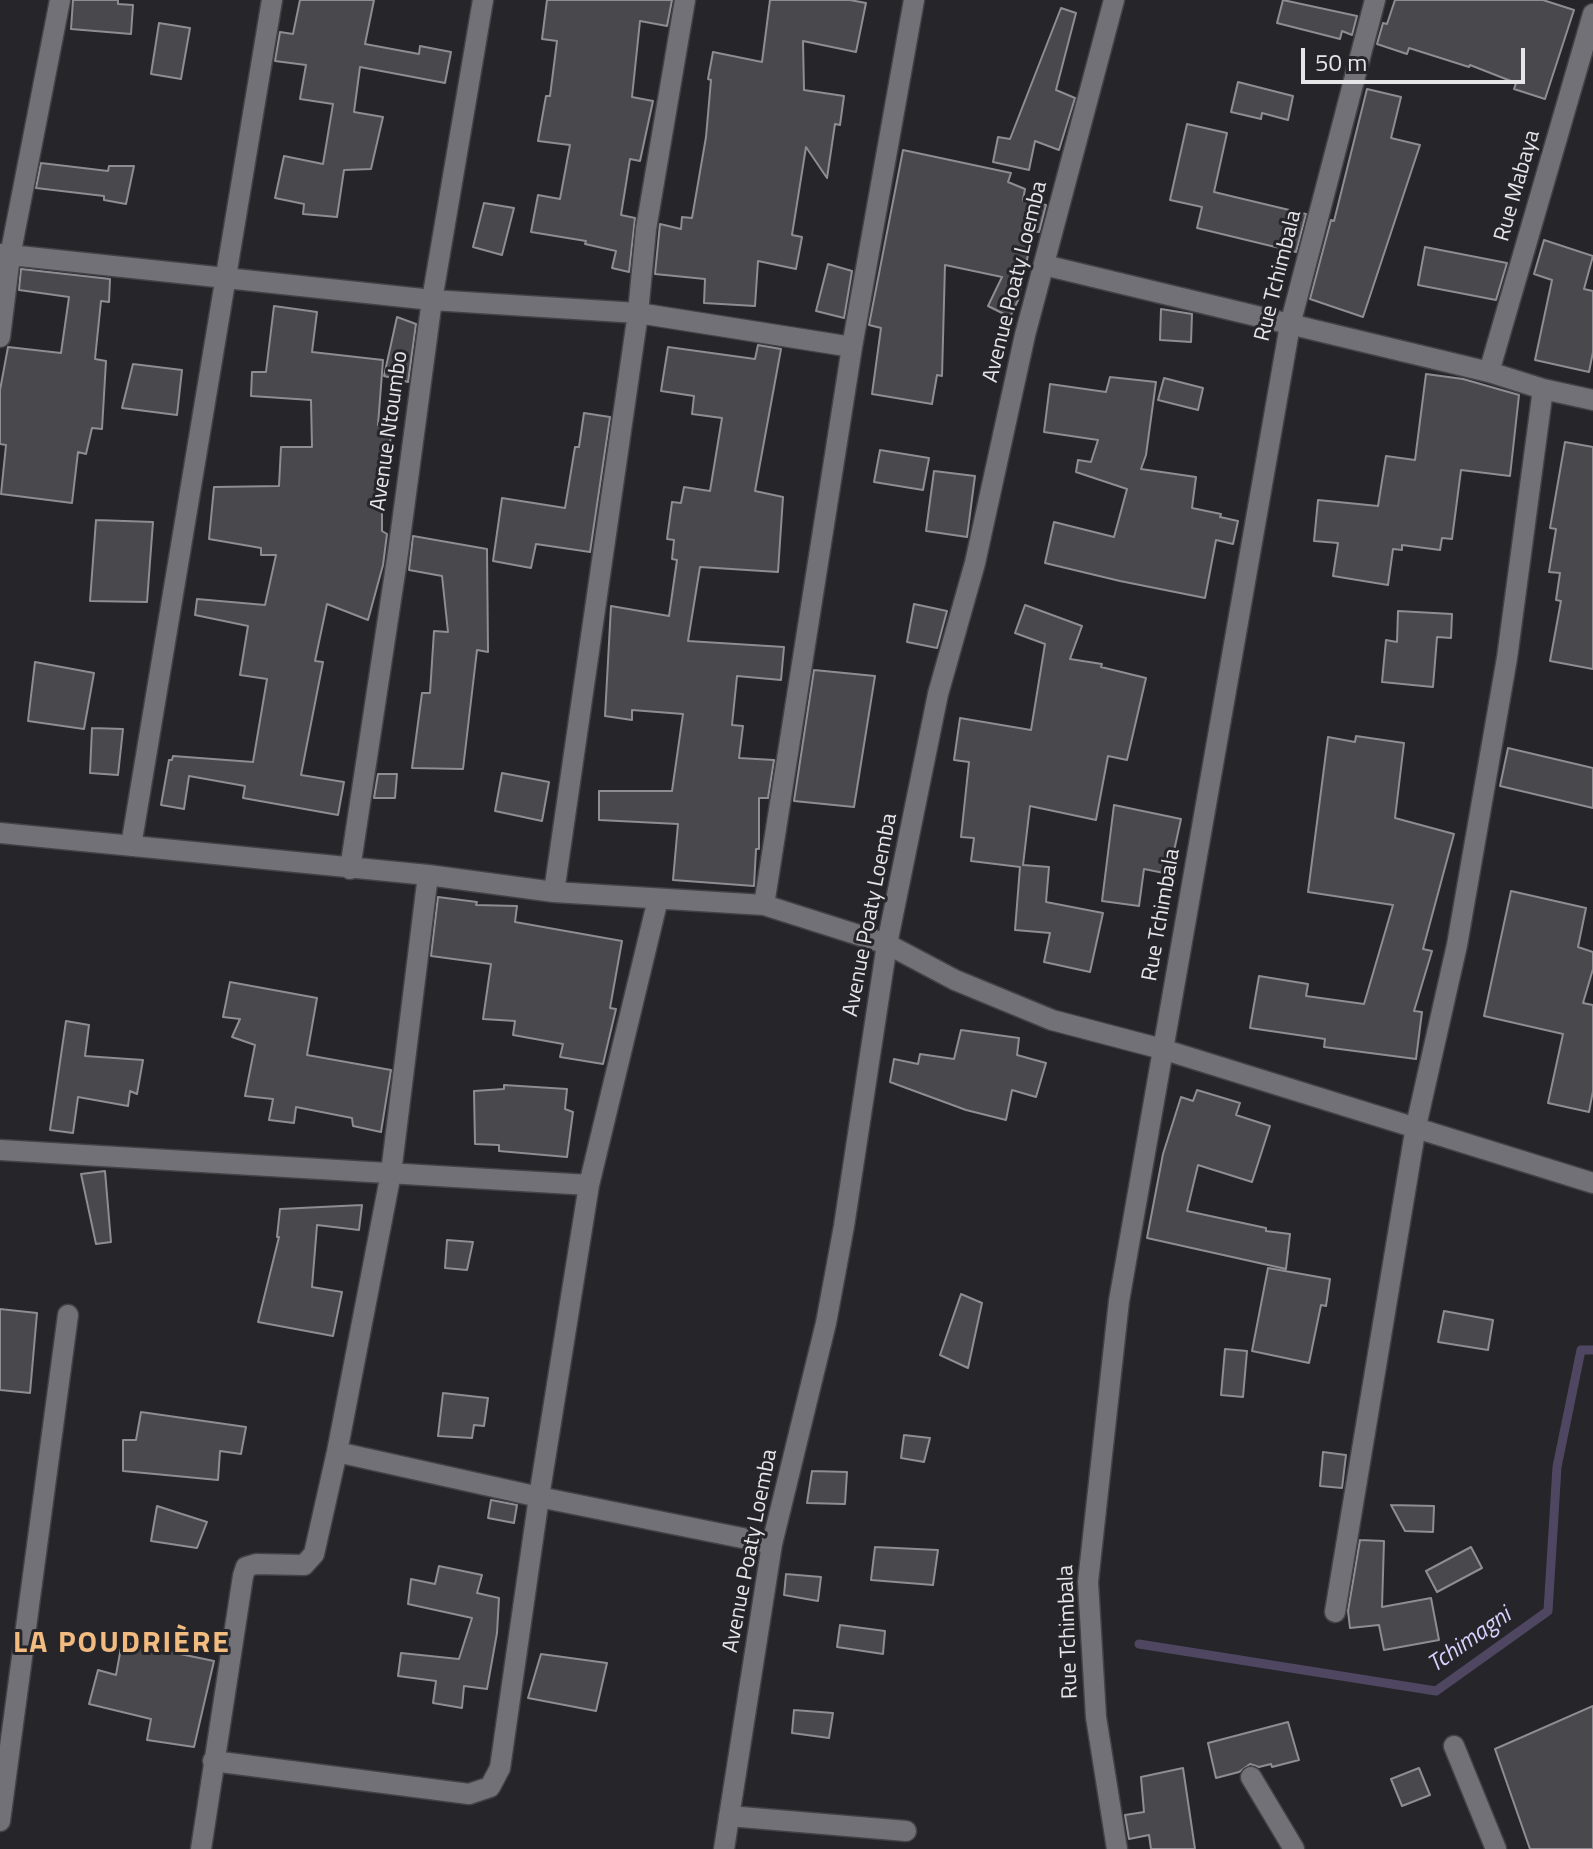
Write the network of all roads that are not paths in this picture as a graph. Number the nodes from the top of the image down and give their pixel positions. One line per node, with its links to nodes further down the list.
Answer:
1 (60, 0): 9 (street)
2 (272, 0): 11 (street)
3 (483, 0): 12 (street, Avenue Ntoumbo)
4 (685, 0): 13 (street)
5 (914, 0): 16 (street)
6 (1114, 0): 10 (street, Avenue Poaty Loemba)
7 (1375, 0): 14 (street, Rue Tchimbala)
8 (1593, 14): 17 (street, Rue Mabaya)
9 (5, 255): 11 (street); 15 (street)
10 (1044, 265): 14 (street); 27 (street, Avenue Poaty Loemba)
11 (225, 279): 12 (street); 21 (street)
12 (432, 300): 13 (street); 22 (street, Avenue Ntoumbo)
13 (638, 313): 16 (street); 24 (street)
14 (1290, 325): 17 (street); 28 (street, Rue Tchimbala)
15 (0, 337)
16 (852, 347): 26 (street)
17 (1489, 372): 18 (street)
18 (1543, 389): 19 (street); 29 (street)
19 (1593, 400)
20 (0, 833): 21 (street)
21 (131, 846): 22 (street)
22 (350, 869): 23 (street)
23 (428, 875): 24 (street); 31 (street)
24 (554, 892): 25 (street)
25 (658, 899): 26 (street); 33 (street)
26 (764, 905): 27 (street)
27 (887, 944): 28 (street); 37 (street, Avenue Poaty Loemba)
28 (1162, 1049): 29 (street); 47 (street, Rue Tchimbala)
29 (1416, 1126): 32 (street); 38 (street)
30 (0, 1150): 31 (street)
31 (391, 1173): 33 (street); 35 (street)
32 (1593, 1183)
33 (589, 1185): 36 (street)
34 (68, 1315): 43 (street)
35 (337, 1452): 36 (street); 40 (street)
36 (539, 1497): 37 (street); 40 (street)
37 (772, 1544): 42 (street, Avenue Poaty Loemba)
38 (1335, 1612)
39 (1454, 1746): 49 (street)
40 (213, 1761): 45 (street)
41 (1251, 1777): 48 (street)
42 (729, 1816): 44 (street); 46 (street, Avenue Poaty Loemba)
43 (0, 1821)
44 (906, 1831)
45 (201, 1849)
46 (724, 1849)
47 (1117, 1849)
48 (1294, 1849)
49 (1496, 1849)

